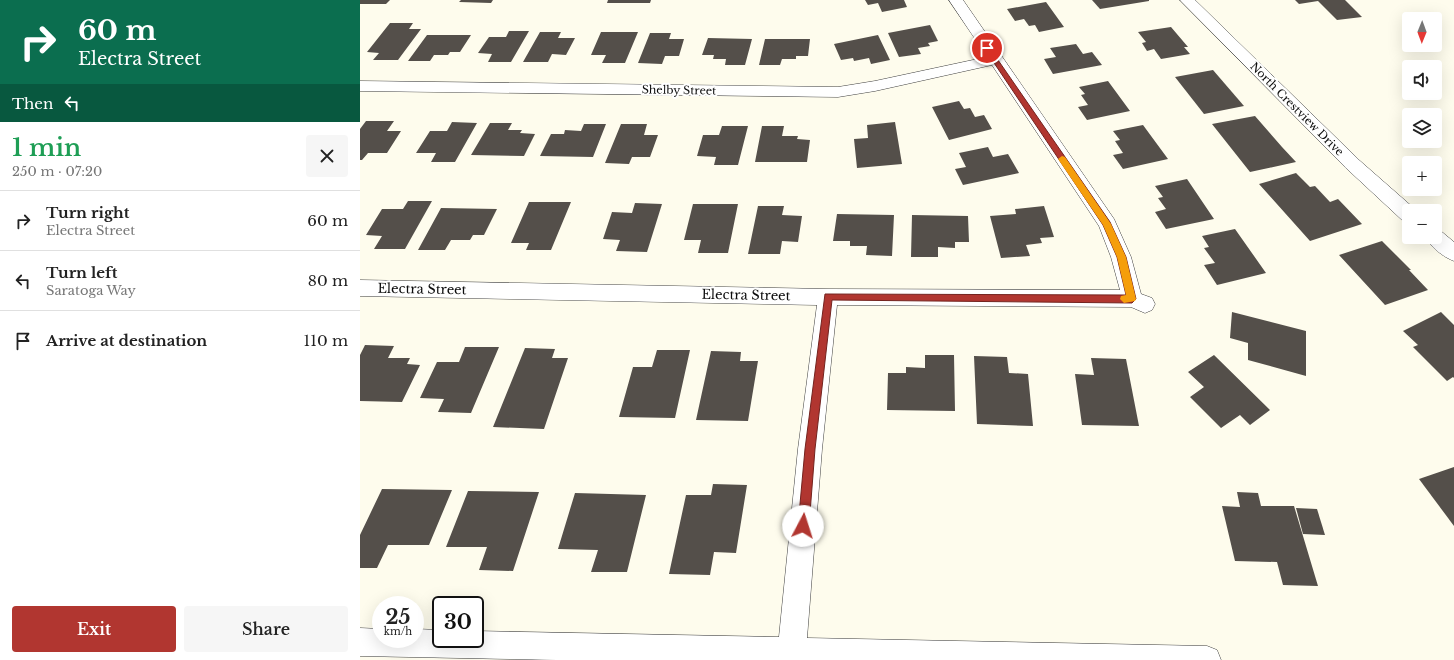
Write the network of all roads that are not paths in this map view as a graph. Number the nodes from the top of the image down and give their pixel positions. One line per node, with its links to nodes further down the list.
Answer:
1 (956, 0): 3 (street)
2 (1187, 0): 5 (street, North Crestview Drive)
3 (995, 60): 4 (street, Shelby Street); 9 (street, Electra Street)
4 (360, 86)
5 (1402, 209)
6 (1442, 243): 7 (street)
7 (1454, 253)
8 (360, 288): 9 (street, Electra Street)
9 (828, 297): 11 (street)
10 (360, 642): 11 (street)
11 (792, 655): 12 (street)
12 (1207, 660)

